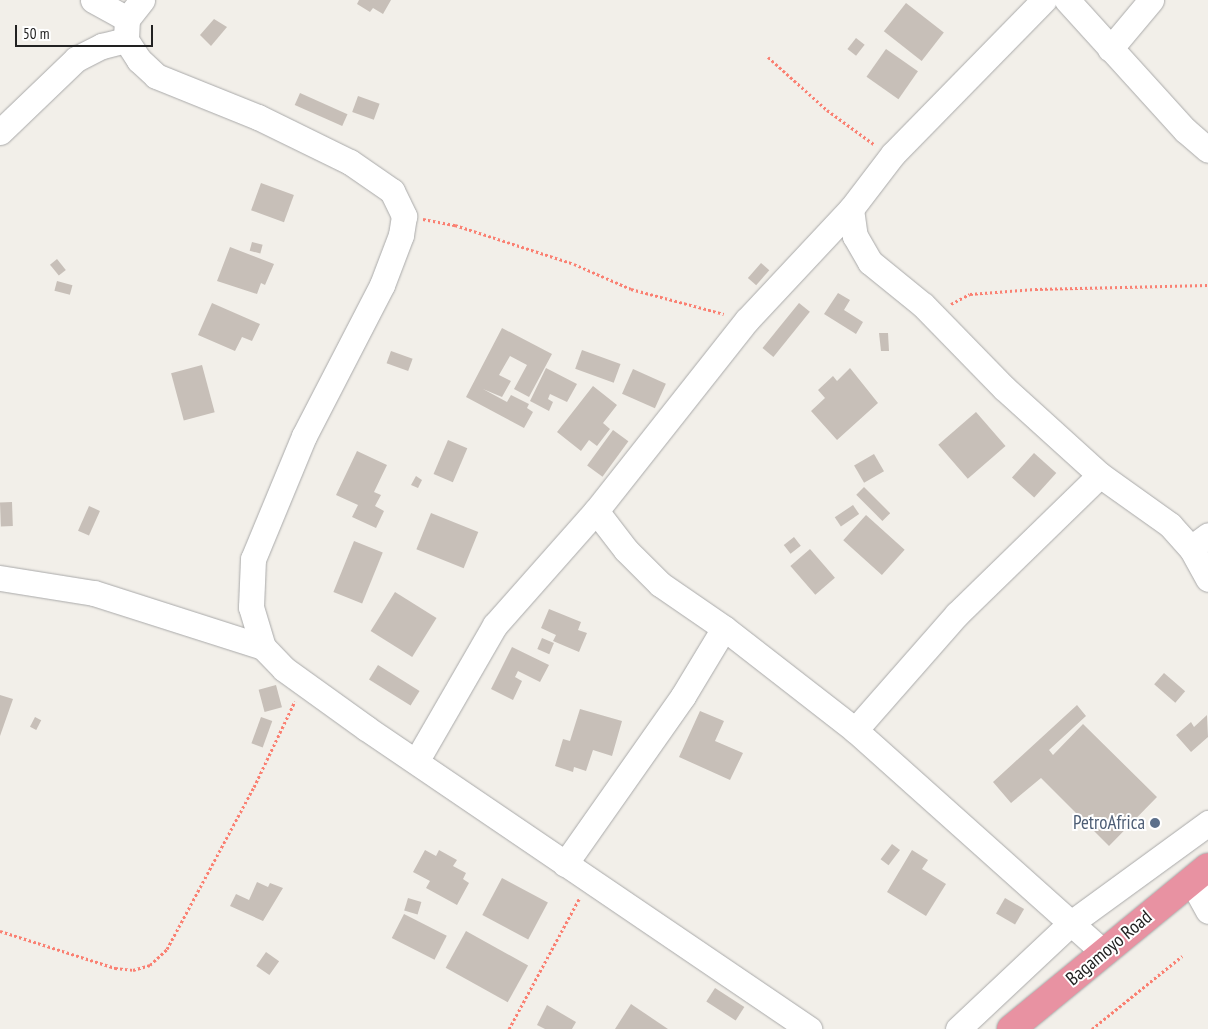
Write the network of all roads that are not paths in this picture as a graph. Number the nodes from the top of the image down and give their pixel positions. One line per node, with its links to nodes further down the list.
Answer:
1 (93, 0): 5 (street)
2 (1044, 0): 9 (street)
3 (1067, 0): 6 (street)
4 (1151, 0): 6 (street)
5 (132, 20): 7 (street); 16 (street)
6 (1110, 49): 8 (street)
7 (0, 132)
8 (1208, 150)
9 (851, 209): 10 (street); 11 (street)
10 (1100, 475): 12 (street); 17 (street)
11 (596, 511): 15 (street); 18 (street)
12 (1200, 542): 14 (street)
13 (0, 578): 16 (street)
14 (1208, 579)
15 (724, 628): 17 (street); 20 (street)
16 (263, 647): 18 (street)
17 (855, 730): 23 (street)
18 (417, 760): 20 (street)
19 (1208, 823): 23 (street)
20 (565, 864): 25 (street)
21 (1199, 873): 22 (street); 24 (highway, Bagamoyo Road)
22 (1208, 911)
23 (1071, 923): 24 (street); 26 (street)
24 (1103, 952): 27 (highway, Bagamoyo Road)
25 (809, 1029)
26 (958, 1029)
27 (1011, 1029)

